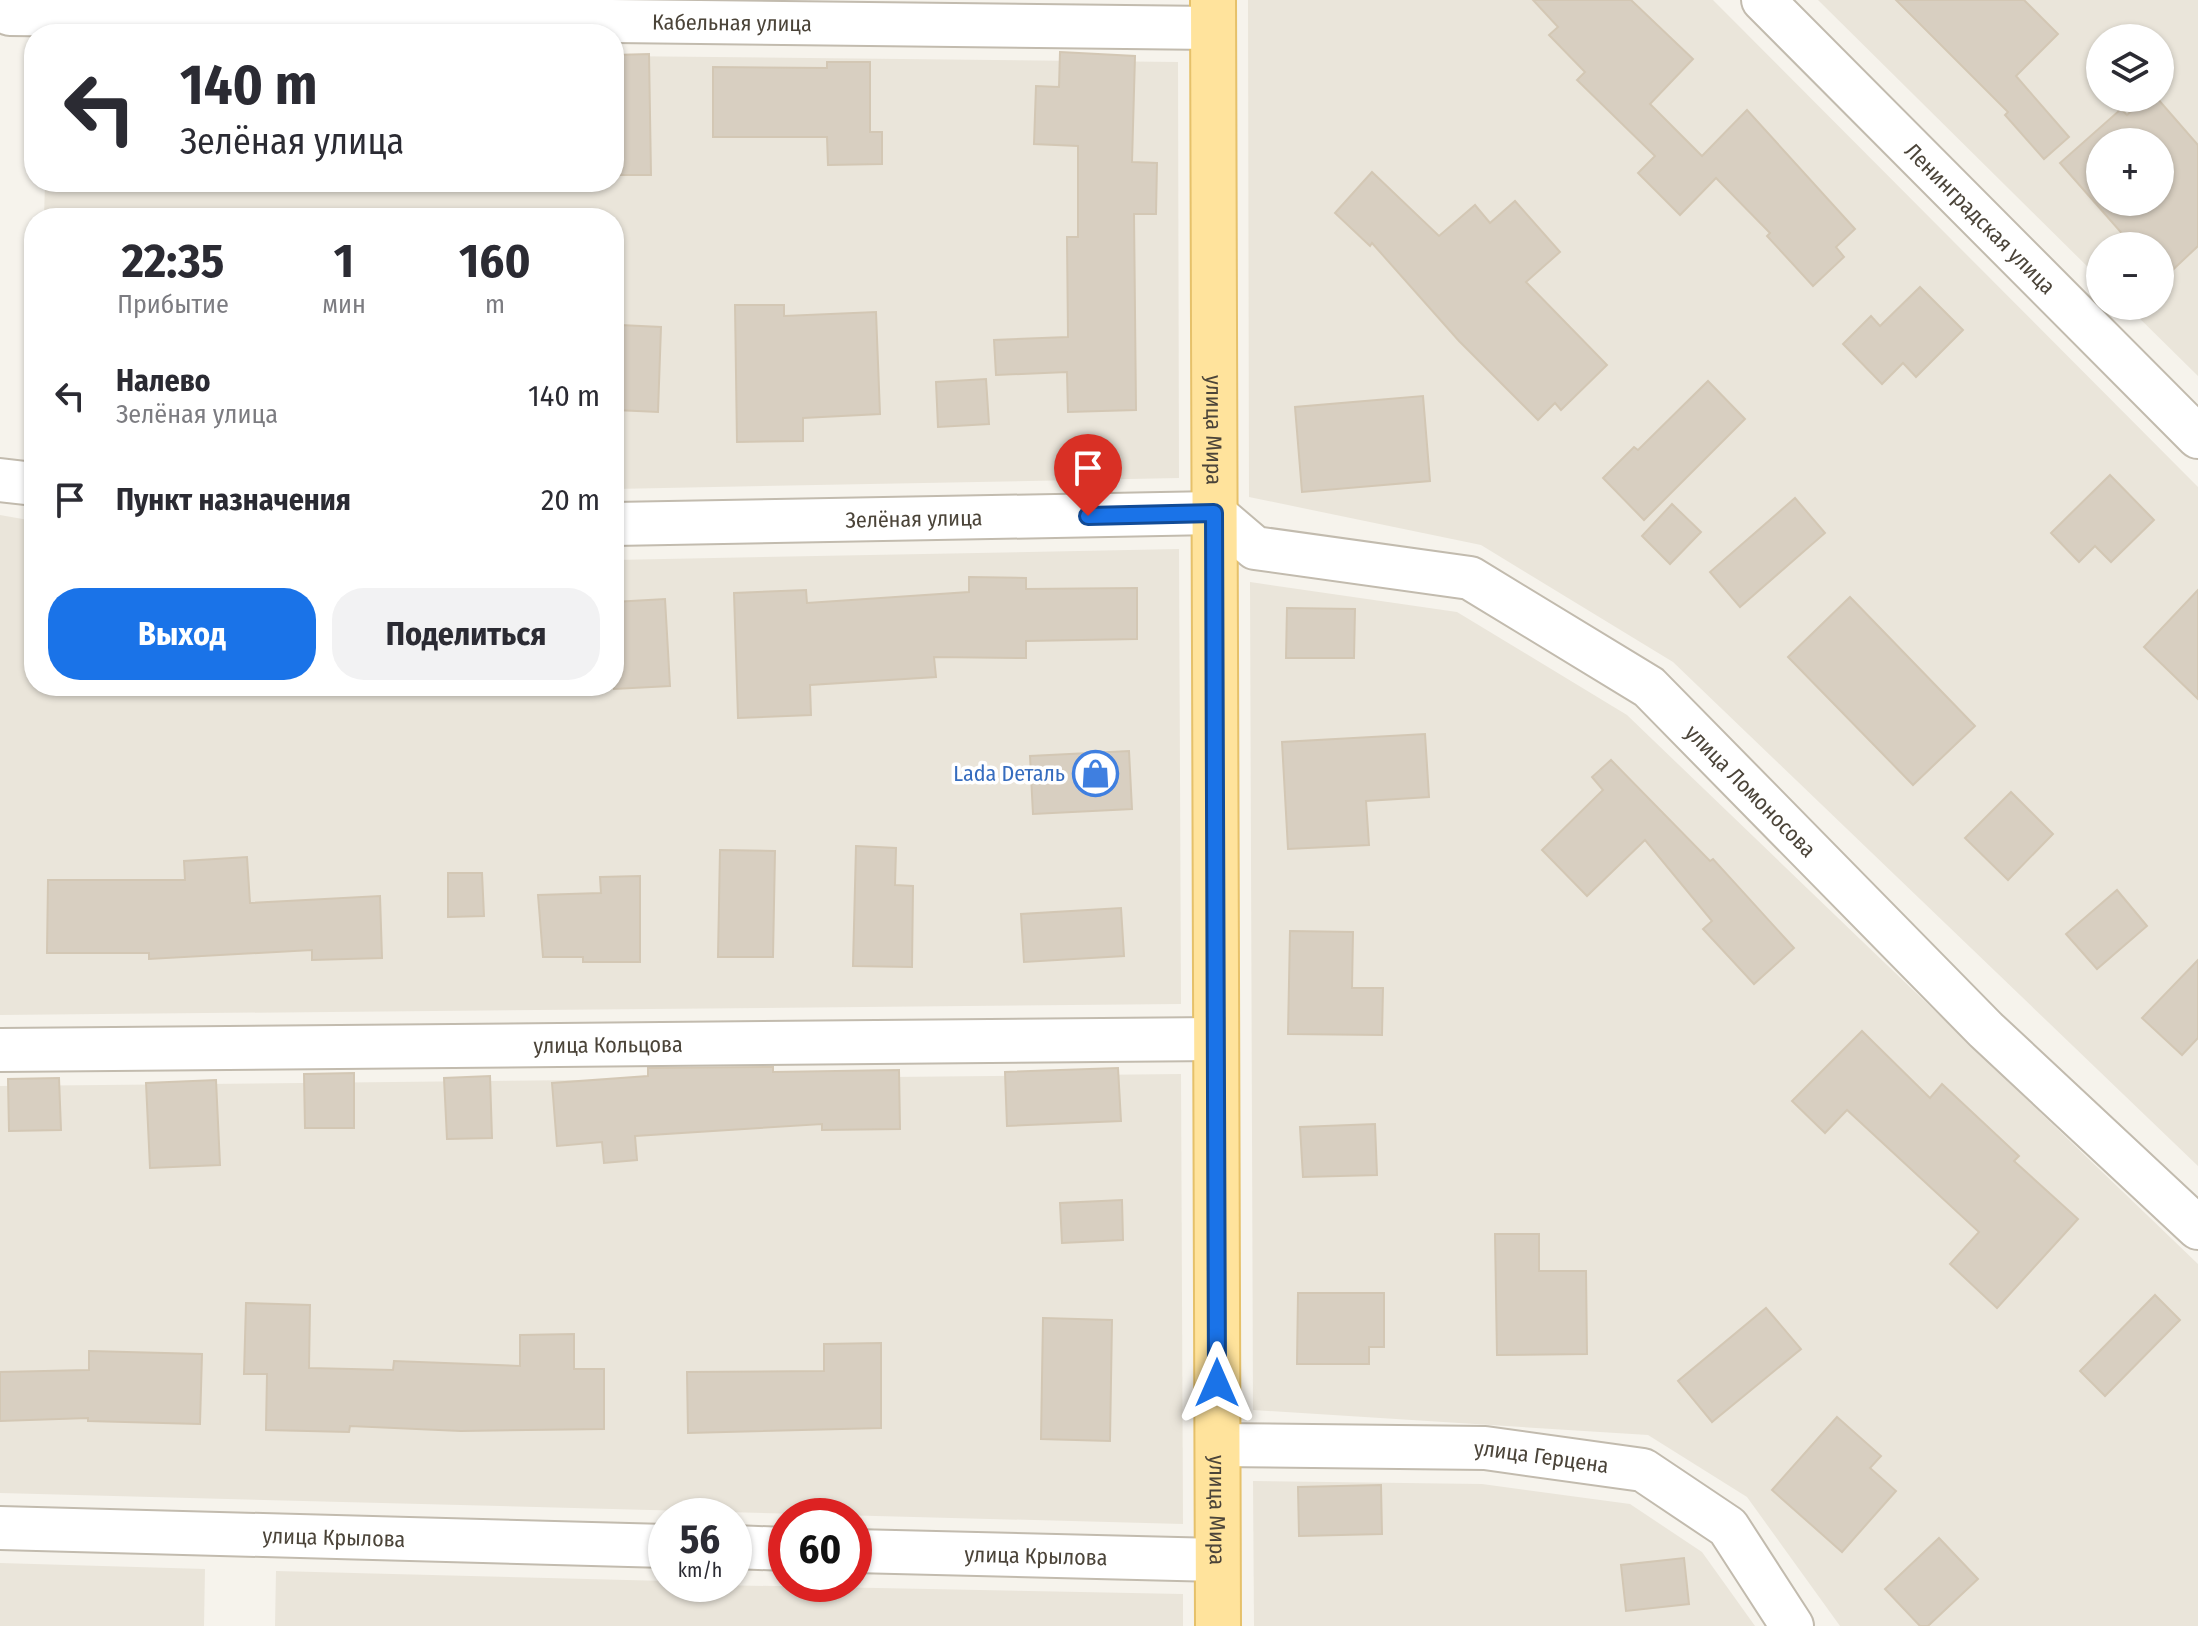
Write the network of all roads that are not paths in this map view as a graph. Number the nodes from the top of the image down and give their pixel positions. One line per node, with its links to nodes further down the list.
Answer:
1 (1763, 0): 4 (street, Ленинградская улица)
2 (10, 14): 3 (street, Кабельная улица)
3 (1213, 14): 7 (main road, улица Мира)
4 (2198, 437)
5 (0, 480): 6 (street)
6 (24, 483)
7 (1214, 513): 8 (street, Зелёная улица); 9 (main road, улица Мира); 11 (street, улица Ломоносова)
8 (624, 524)
9 (1216, 1039): 10 (street, улица Кольцова); 12 (main road, улица Мира)
10 (0, 1050)
11 (2198, 1228)
12 (1218, 1445): 16 (main road, улица Мира); 18 (street, улица Герцена)
13 (0, 1528): 14 (street, улица Крылова)
14 (648, 1546)
15 (872, 1551): 16 (street, улица Крылова)
16 (1218, 1560): 17 (main road, улица Мира)
17 (1218, 1626)
18 (1792, 1626)

